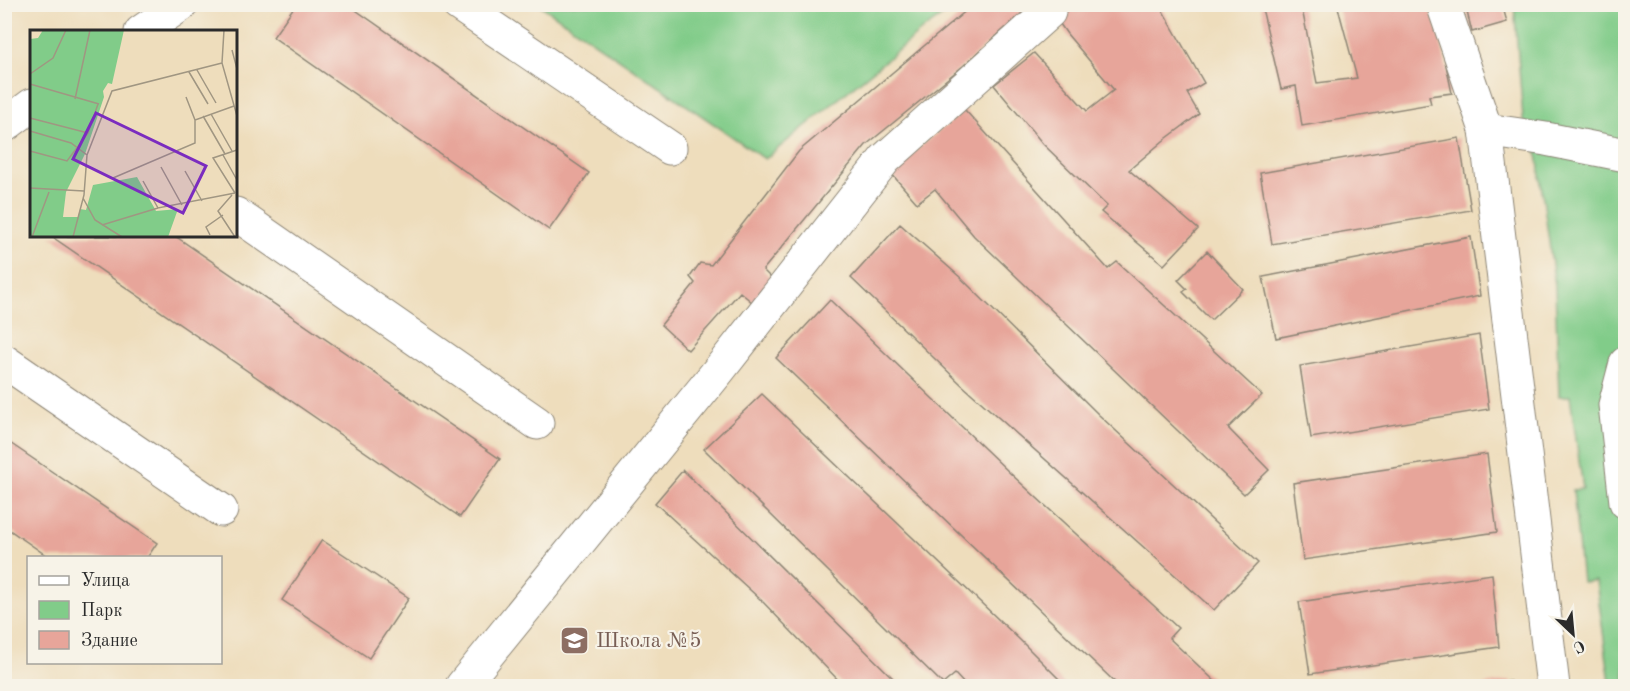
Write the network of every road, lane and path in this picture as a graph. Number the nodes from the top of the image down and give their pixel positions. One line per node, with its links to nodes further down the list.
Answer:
1 (183, 4): 5 (street)
2 (458, 4): 9 (street)
3 (1443, 4): 8 (street)
4 (1049, 12): 18 (street)
5 (144, 30)
6 (30, 106): 7 (street)
7 (4, 126)
8 (1486, 130): 10 (street); 19 (street)
9 (670, 148)
10 (1626, 155)
11 (237, 215): 15 (street)
12 (4, 361): 17 (street)
13 (1626, 363): 14 (street)
14 (1620, 404): 16 (street)
15 (537, 423)
16 (1626, 502)
17 (221, 510)
18 (462, 687)
19 (1553, 687)

